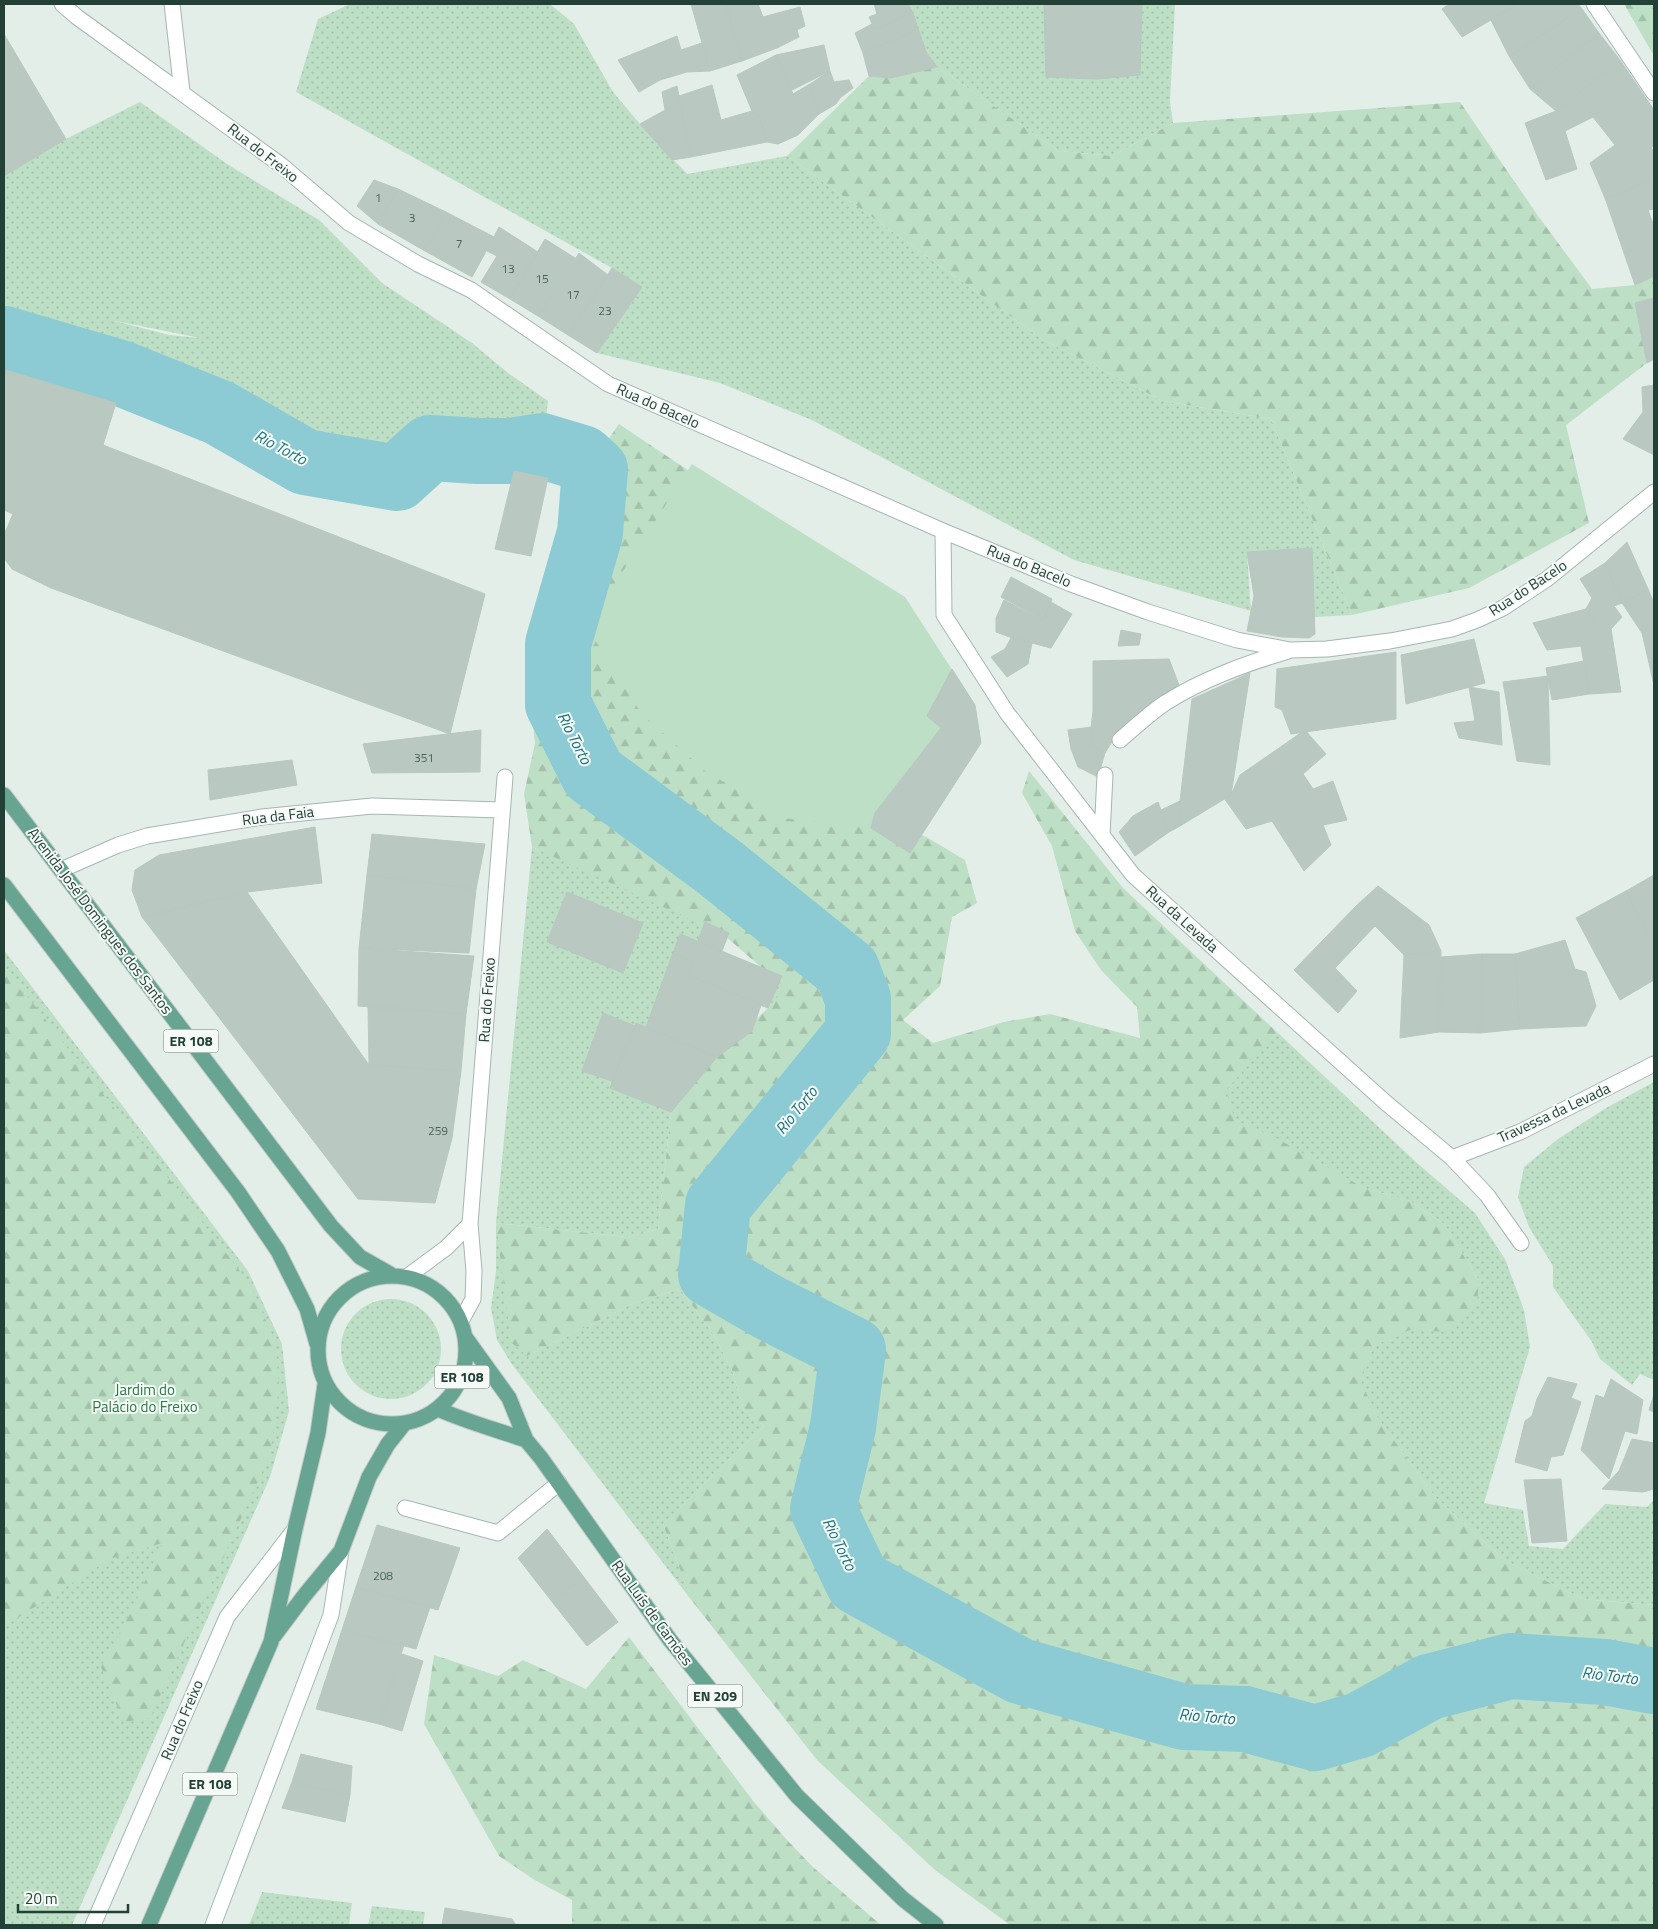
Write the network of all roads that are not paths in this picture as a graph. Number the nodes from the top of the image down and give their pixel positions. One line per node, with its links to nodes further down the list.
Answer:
1 (62, 4): 4 (street, Rua do Freixo)
2 (172, 4): 4 (street)
3 (1594, 4): 5 (street)
4 (182, 92): 6 (street, Rua do Freixo)
5 (1654, 93)
6 (418, 264): 8 (street, Rua do Bacelo)
7 (1654, 492): 9 (street, Rua do Bacelo)
8 (943, 531): 9 (street, Rua do Bacelo); 15 (street, Rua da Levada)
9 (1290, 650): 10 (street)
10 (1120, 740)
11 (1105, 775): 15 (street)
12 (505, 777): 14 (street, Rua do Freixo)
13 (4, 795): 16 (main road, Avenida José Domingues dos Santos / ER 108)
14 (501, 810): 16 (street, Rua da Faia); 20 (street, Rua do Freixo)
15 (1102, 835): 19 (street, Rua da Levada)
16 (61, 870): 22 (main road, Avenida José Domingues dos Santos / ER 108)
17 (4, 885): 26 (main road, ER 108)
18 (1654, 1064): 19 (street, Travessa da Levada)
19 (1452, 1158): 21 (street, Rua da Levada)
20 (470, 1224): 23 (street); 24 (street, Rua do Freixo)
21 (1521, 1244)
22 (390, 1274): 23 (main road, ER 108); 26 (main road, ER 108)
23 (408, 1276): 24 (main road, ER 108)
24 (461, 1321): 25 (main road, ER 108)
25 (465, 1337): 28 (main road, ER 108); 30 (main road, Rua Luís de Camões / EN 209)
26 (317, 1344): 27 (main road, ER 108)
27 (325, 1384): 29 (main road, ER 108); 33 (main road, Rua do Freixo / ER 108)
28 (438, 1409): 29 (main road, ER 108); 30 (main road)
29 (404, 1424): 34 (main road, ER 108)
30 (526, 1440): 31 (main road, Rua Luís de Camões / EN 209)
31 (558, 1483): 32 (street); 39 (main road, Rua Luís de Camões / EN 209)
32 (405, 1508)
33 (295, 1529): 35 (main road, Rua do Freixo / ER 108); 36 (street, Rua do Freixo)
34 (341, 1551): 35 (main road, ER 108); 38 (street)
35 (271, 1642): 37 (main road, ER 108)
36 (93, 1925)
37 (149, 1925)
38 (213, 1925)
39 (936, 1925)

